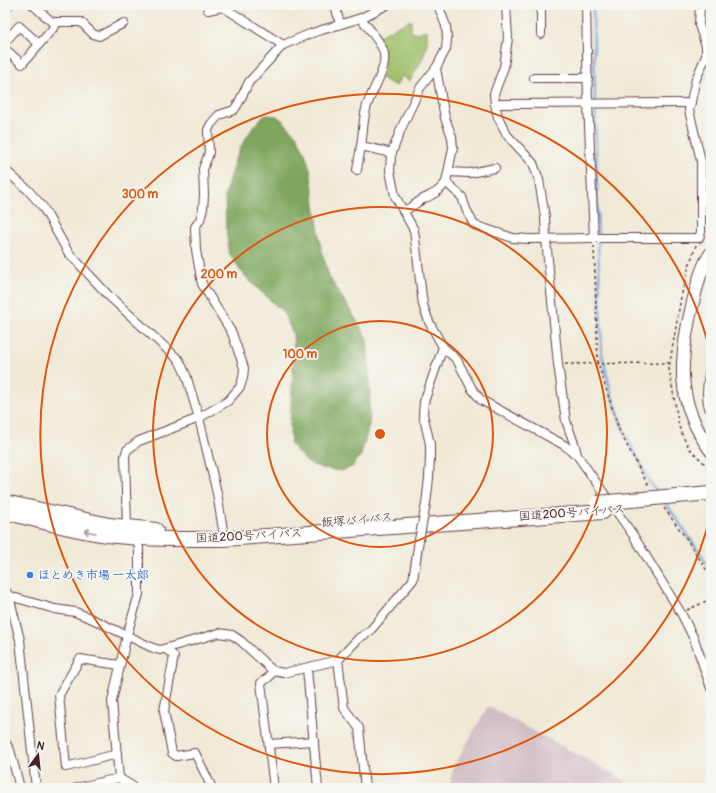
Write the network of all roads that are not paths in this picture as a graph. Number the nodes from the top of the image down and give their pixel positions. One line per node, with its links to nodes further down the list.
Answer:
1 (34, 5): 12 (street)
2 (208, 5): 10 (street)
3 (335, 5): 14 (street)
4 (387, 5): 11 (street)
5 (438, 5): 20 (street)
6 (506, 5): 25 (street)
7 (541, 5): 15 (street)
8 (586, 5): 22 (street)
9 (700, 5): 24 (street)
10 (228, 6): 18 (street)
11 (360, 18): 14 (street); 26 (street)
12 (52, 22): 13 (street); 19 (street)
13 (124, 24)
14 (340, 24): 18 (street)
15 (542, 34)
16 (5, 42): 17 (street)
17 (39, 44)
18 (283, 45): 40 (street)
19 (5, 50)
20 (436, 68): 27 (street); 31 (street)
21 (534, 78): 22 (street)
22 (588, 78): 23 (street)
23 (588, 103): 24 (street); 25 (street); 34 (street)
24 (691, 103): 34 (street)
25 (495, 104): 35 (street)
26 (361, 146): 27 (street); 30 (street)
27 (392, 153): 33 (street)
28 (495, 168): 31 (street)
29 (5, 170): 40 (street)
30 (357, 170)
31 (449, 172): 32 (street)
32 (446, 182): 33 (street); 35 (street)
33 (404, 211): 37 (street)
34 (594, 238): 35 (street)
35 (546, 239): 42 (street)
36 (711, 253): 41 (main road)
37 (444, 347): 42 (street); 54 (street, bridge)
38 (711, 365): 39 (street)
39 (711, 409)
40 (198, 418): 48 (street); 49 (street)
41 (711, 451)
42 (576, 455): 58 (street)
43 (711, 493): 46 (highway, 飯塚バイパス, bridge)
44 (5, 502): 48 (highway, 飯塚バイパス)
45 (711, 502): 46 (highway, 国道200号バイパス)
46 (600, 507): 49 (highway, 飯塚バイパス); 50 (highway, 国道200号バイパス)
47 (5, 512): 50 (highway, 国道200号バイパス, one-way to 47)
48 (127, 527): 49 (highway, 飯塚バイパス); 50 (street)
49 (223, 530)
50 (137, 538): 52 (street)
51 (7, 593): 52 (street); 66 (street)
52 (127, 635): 53 (street); 55 (street)
53 (166, 649): 57 (street); 69 (street)
54 (338, 660): 56 (street); 72 (street)
55 (119, 664): 62 (street); 62 (street)
56 (307, 669): 57 (street); 59 (street)
57 (273, 671): 61 (street)
58 (711, 688)
59 (314, 740): 61 (street); 71 (street)
60 (5, 742): 65 (street)
61 (269, 744): 70 (street)
62 (117, 754): 63 (street)
63 (119, 778): 64 (street); 68 (street)
64 (98, 785): 67 (street)
65 (20, 788)
66 (36, 788)
67 (76, 788)
68 (135, 788)
69 (212, 788)
70 (274, 788)
71 (318, 788)
72 (365, 788)

